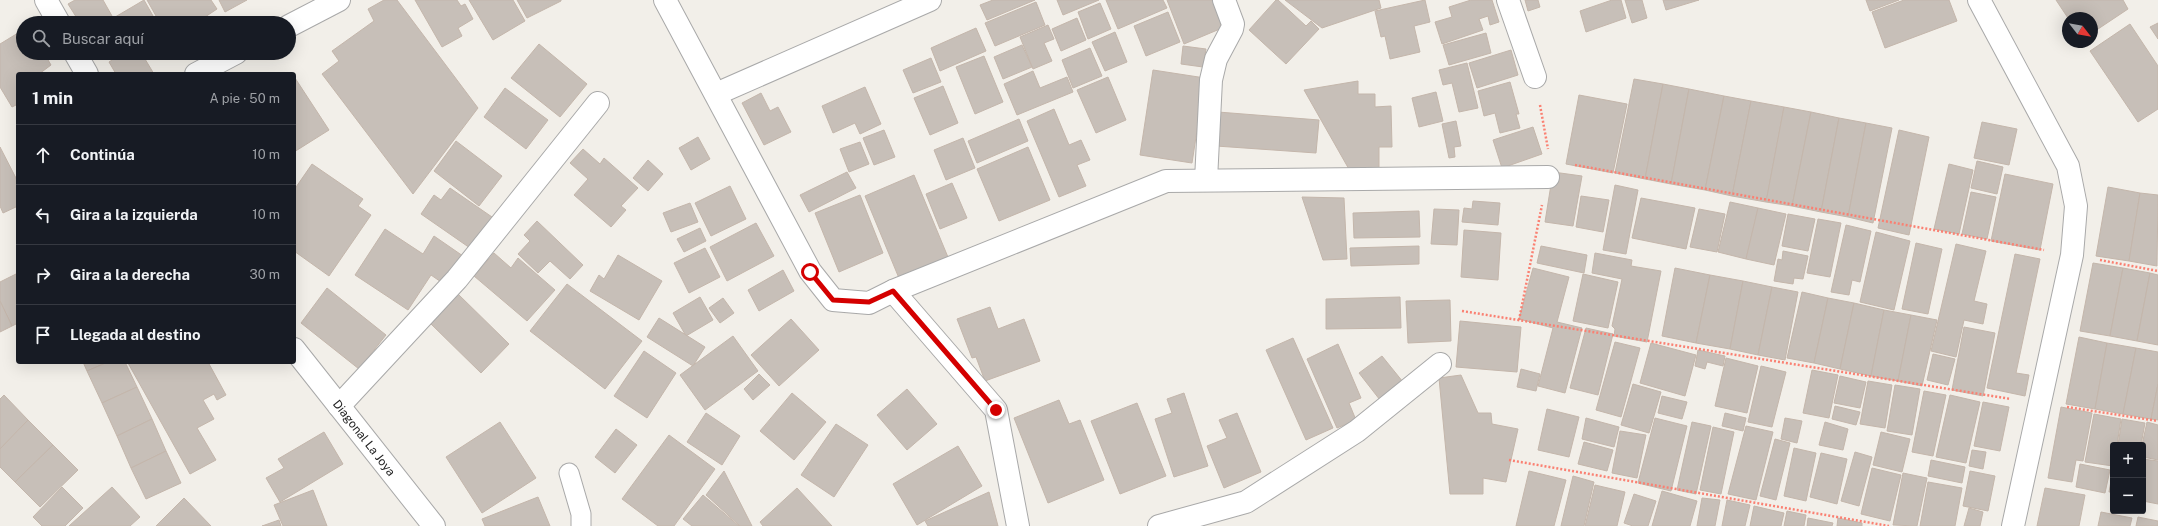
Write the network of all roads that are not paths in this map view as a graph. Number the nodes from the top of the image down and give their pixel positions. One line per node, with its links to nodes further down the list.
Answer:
1 (46, 0): 8 (street)
2 (339, 0): 9 (street)
3 (665, 0): 15 (street)
4 (930, 0): 15 (street)
5 (1224, 0): 18 (street)
6 (1508, 0): 14 (street)
7 (1978, 0): 28 (street)
8 (55, 16)
9 (296, 22)
10 (79, 60): 12 (street)
11 (223, 60): 13 (street)
12 (86, 72)
13 (200, 72)
14 (1535, 77)
15 (716, 94): 19 (street)
16 (598, 103): 22 (street)
17 (1548, 177): 18 (street)
18 (1206, 180): 19 (street)
19 (893, 291): 26 (street)
20 (296, 352): 22 (street, Diagonal La Joya)
21 (1440, 364): 27 (street)
22 (339, 406): 24 (street, Diagonal La Joya)
23 (569, 473): 25 (lane)
24 (433, 526)
25 (581, 526)
26 (1018, 526)
27 (1159, 526)
28 (2013, 526)

